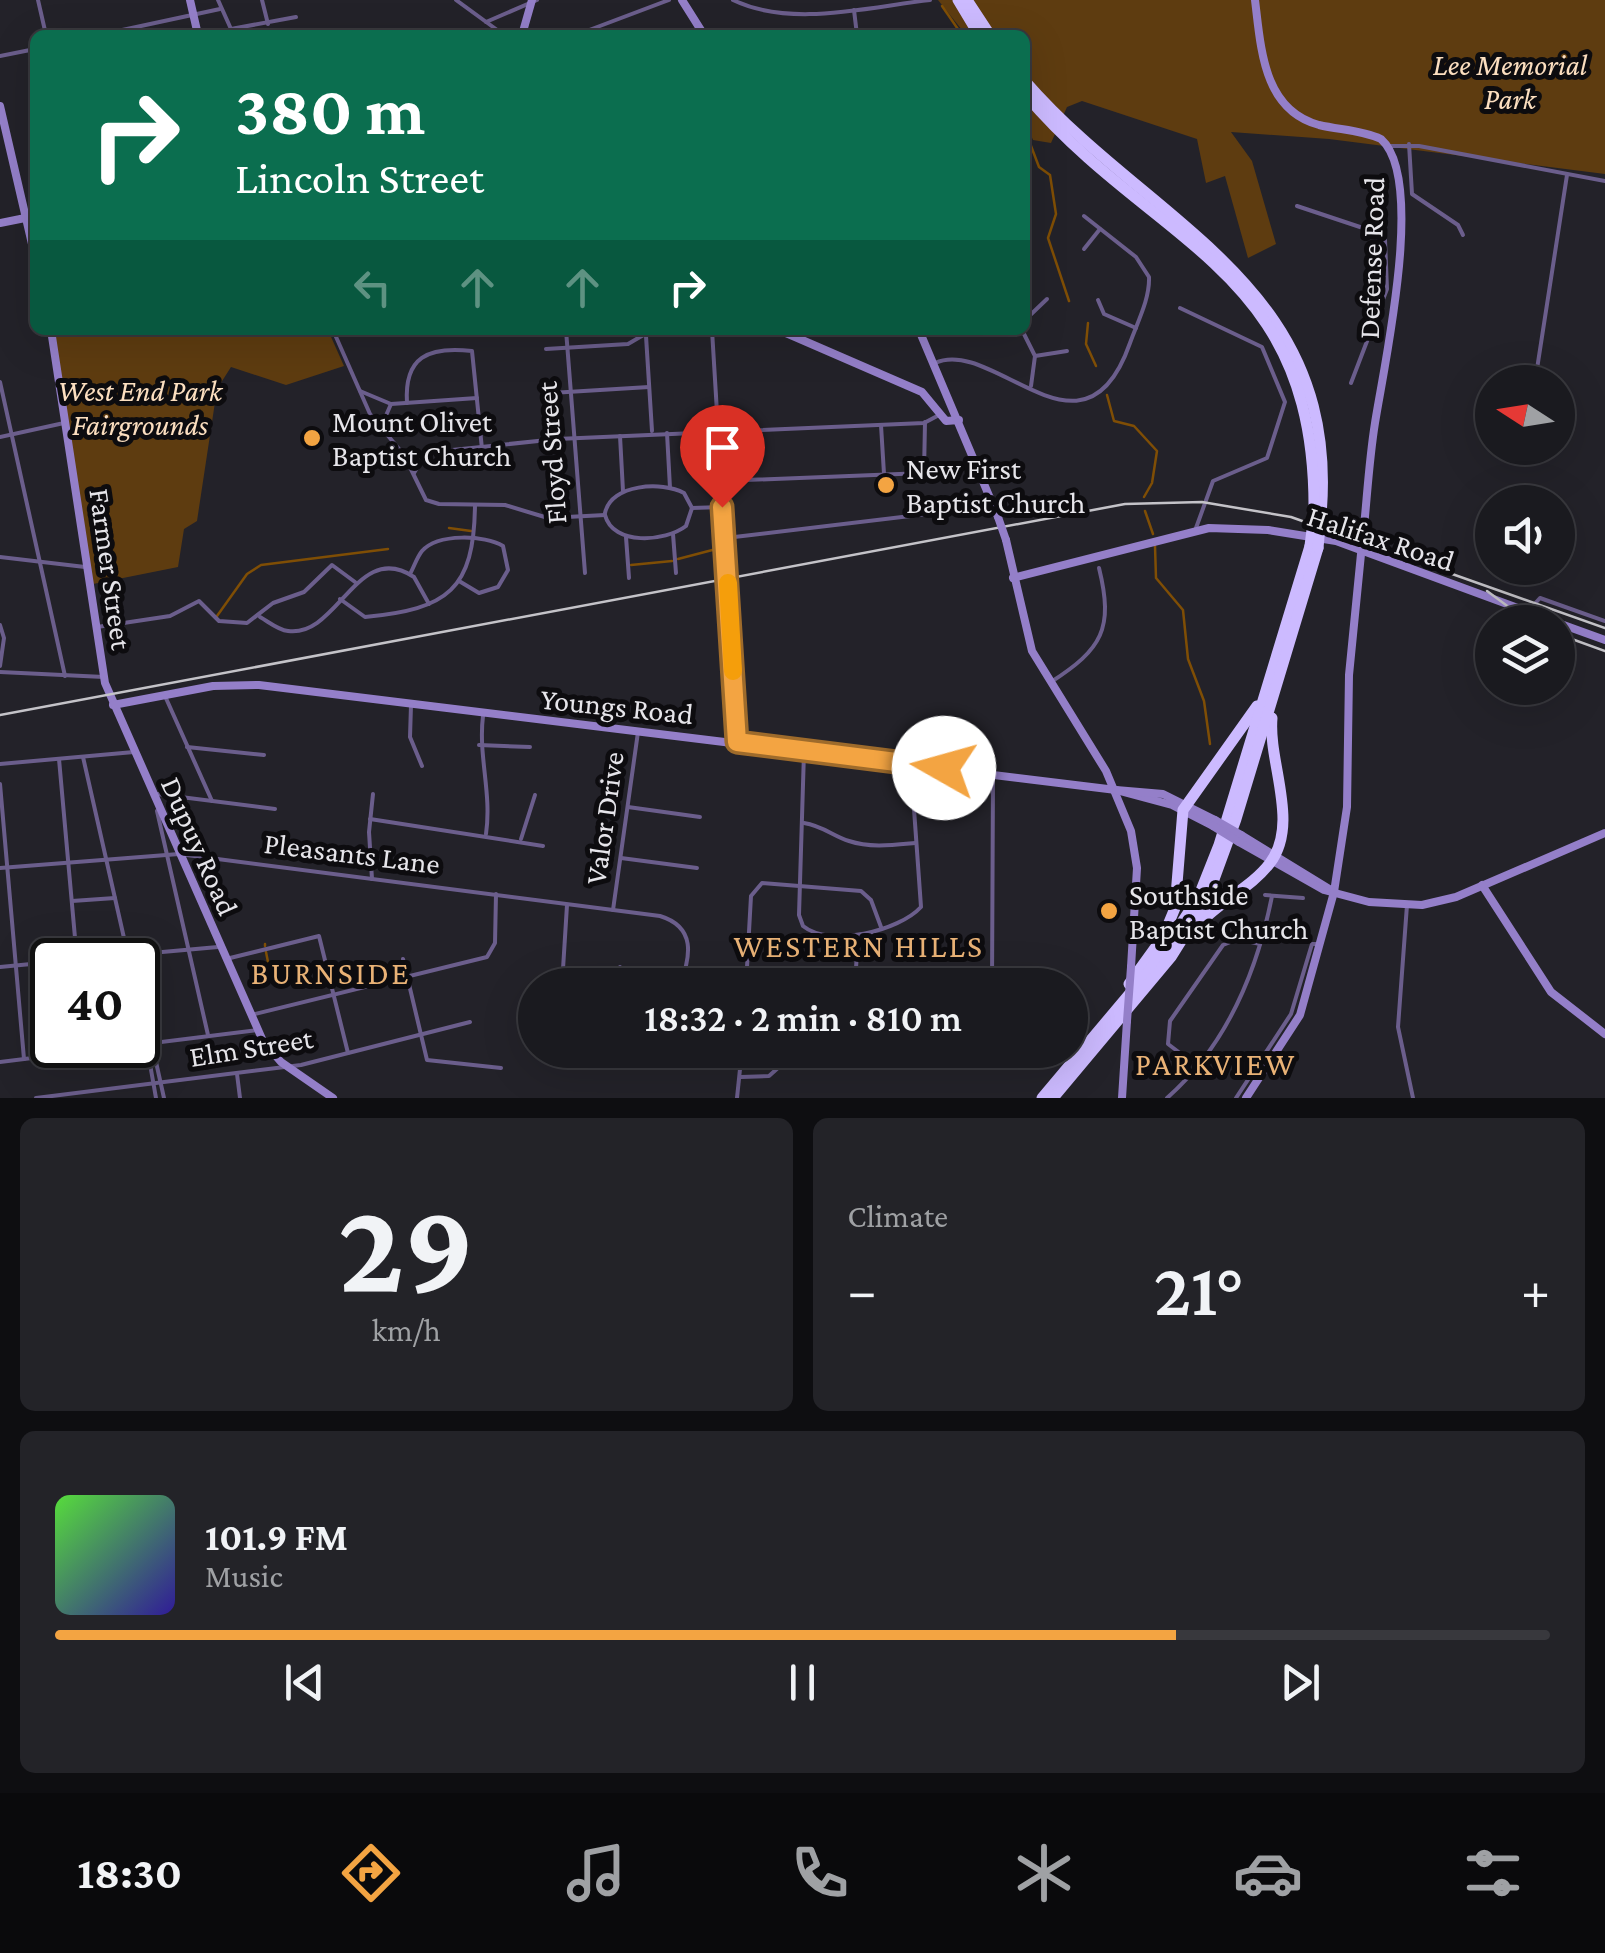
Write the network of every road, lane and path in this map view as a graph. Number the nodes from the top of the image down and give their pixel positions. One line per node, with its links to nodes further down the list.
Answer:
1 (38, 0): 22 (street)
2 (190, 0): 18 (street)
3 (218, 0): 15 (street)
4 (262, 0): 21 (street)
5 (456, 0): 20 (street)
6 (532, 0): 20 (street); 26 (street)
7 (669, 0): 27 (street)
8 (682, 0): 28 (street)
9 (732, 0): 14 (street)
10 (818, 0): 17 (street)
11 (930, 0): 16 (street)
12 (1255, 0): 38 (street, Defense Road)
13 (964, 3): 30 (highway); 31 (highway)
14 (748, 4): 17 (street)
15 (220, 9): 18 (street); 21 (street)
16 (854, 9): 17 (street); 29 (street)
17 (818, 12)
18 (194, 14): 23 (street); 24 (street)
19 (296, 17): 21 (street)
20 (486, 22): 25 (street)
21 (268, 24)
22 (45, 30)
23 (121, 30)
24 (197, 30)
25 (497, 30)
26 (523, 30)
27 (589, 30)
28 (701, 30)
29 (856, 30)
30 (977, 30)
31 (986, 30)
32 (30, 50): 33 (street)
33 (0, 56)
34 (1030, 86): 104 (highway)
35 (1030, 99): 104 (highway)
36 (0, 106): 43 (street)
37 (1410, 144): 38 (street); 39 (street); 46 (street)
38 (1389, 146): 49 (street, Defense Road)
39 (1566, 175): 40 (street); 68 (street)
40 (1605, 181)
41 (1297, 206): 48 (street)
42 (1084, 216): 45 (street)
43 (30, 217): 44 (street)
44 (0, 223)
45 (1100, 229): 47 (street); 54 (street)
46 (1463, 235)
47 (1084, 249)
48 (1388, 283): 49 (street); 70 (street)
49 (1398, 284): 110 (street, Defense Road)
50 (1047, 299): 53 (street)
51 (1098, 300): 54 (street)
52 (1180, 308): 107 (street)
53 (1030, 315)
54 (1136, 328): 72 (street)
55 (52, 335): 81 (street, Farmer Street)
56 (335, 335): 73 (street)
57 (566, 335): 63 (street, Floyd Street)
58 (712, 335): 85 (street)
59 (791, 335): 79 (street)
60 (921, 335): 67 (street)
61 (1024, 335): 66 (street)
62 (646, 336): 63 (street); 71 (street)
63 (567, 348): 64 (street); 74 (street, Floyd Street)
64 (546, 350)
65 (1067, 351): 66 (street)
66 (1035, 356): 72 (street)
67 (935, 363): 72 (street); 80 (street)
68 (1538, 365)
69 (0, 382): 88 (street)
70 (1351, 383)
71 (650, 387): 74 (street); 87 (street)
72 (1030, 388)
73 (360, 391): 78 (street); 84 (street)
74 (570, 392): 75 (street); 91 (street, Floyd Street)
75 (551, 393)
76 (478, 398): 77 (street); 77 (street); 92 (street)
77 (407, 403): 78 (street)
78 (392, 404): 84 (street)
79 (941, 414): 80 (street); 82 (street)
80 (958, 420): 101 (street)
81 (66, 422): 88 (street); 117 (street, Farmer Street)
82 (925, 422): 83 (street); 96 (street)
83 (881, 425): 85 (street); 96 (street)
84 (380, 429): 94 (street)
85 (718, 430): 86 (street); 97 (street)
86 (667, 433): 87 (street); 98 (street)
87 (652, 434): 89 (street)
88 (12, 435): 90 (street); 116 (street)
89 (620, 436): 91 (street); 99 (street)
90 (0, 438)
91 (573, 438): 92 (street); 106 (street, Floyd Street)
92 (482, 450): 93 (street)
93 (428, 454): 94 (street); 95 (street)
94 (404, 455): 95 (street)
95 (414, 473): 100 (street)
96 (884, 474): 97 (street)
97 (721, 481): 102 (street)
98 (670, 488): 99 (street); 103 (street)
99 (623, 491): 105 (street)
100 (475, 505): 106 (street); 112 (street)
101 (994, 506): 111 (street); 123 (street, bridge)
102 (722, 507): 103 (street); 111 (street)
103 (692, 508): 108 (street)
104 (1318, 514): 113 (highway, bridge)
105 (605, 515): 106 (street); 109 (street)
106 (578, 517): 121 (street, Floyd Street)
107 (1196, 531): 123 (street, Halifax Road); 128 (street, Halifax Road)
108 (673, 534): 109 (street); 119 (street)
109 (626, 537): 122 (street)
110 (1363, 537)
111 (724, 538): 149 (street)
112 (475, 540): 120 (street); 124 (street); 124 (street)
113 (1314, 547): 138 (highway); 143 (highway)
114 (1361, 554): 193 (street)
115 (0, 557): 116 (street)
116 (40, 563): 117 (street); 140 (street)
117 (88, 568): 135 (street, Farmer Street)
118 (1098, 568): 142 (street)
119 (676, 573)
120 (410, 574): 125 (street); 127 (street)
121 (584, 574)
122 (629, 578)
123 (1013, 578): 142 (street)
124 (459, 581): 127 (street)
125 (356, 582): 126 (street); 132 (street)
126 (340, 599): 127 (street); 132 (street)
127 (429, 604)
128 (1509, 605)
129 (1534, 605): 130 (street)
130 (1560, 605)
131 (1575, 610): 133 (street)
132 (260, 617): 135 (street)
133 (1605, 621)
134 (0, 624): 139 (street)
135 (96, 627): 141 (street, Farmer Street)
136 (1575, 629): 137 (street, Halifax Road)
137 (1605, 640)
138 (1274, 665): 170 (highway); 230 (highway)
139 (0, 669): 140 (street)
140 (65, 676): 141 (street)
141 (104, 677): 145 (street, Farmer Street)
142 (1051, 682): 161 (street)
143 (1276, 689): 183 (highway); 208 (highway)
144 (165, 696): 145 (street, Youngs Road); 146 (street, Youngs Road); 151 (street)
145 (111, 700): 154 (street, Dupuy Road)
146 (411, 705): 147 (street, Youngs Road); 160 (street)
147 (483, 714): 148 (street, Youngs Road); 150 (street)
148 (638, 732): 149 (street, Youngs Road); 171 (street, Valor Drive)
149 (737, 742): 153 (street, Youngs Road)
150 (480, 745): 152 (street); 177 (street)
151 (188, 747): 156 (street); 169 (street)
152 (530, 747)
153 (804, 750): 159 (street, Youngs Road); 175 (street)
154 (134, 752): 155 (street); 168 (street, Dupuy Road)
155 (84, 756): 157 (street); 185 (street)
156 (264, 756)
157 (59, 758): 158 (street); 186 (street)
158 (0, 764)
159 (919, 765): 162 (street, Youngs Road); 179 (street)
160 (422, 766)
161 (1106, 771): 164 (street); 165 (street)
162 (993, 774): 164 (street, Youngs Road); 220 (street)
163 (0, 784): 188 (street)
164 (1098, 788): 165 (street, Youngs Road)
165 (1116, 790): 170 (street, Youngs Road); 257 (street, bridge)
166 (373, 794): 174 (street)
167 (535, 795): 178 (street)
168 (154, 797): 169 (street); 181 (street); 182 (street, Dupuy Road)
169 (212, 801): 172 (street)
170 (1185, 806): 183 (street, Youngs Road, bridge); 229 (highway)
171 (628, 808): 173 (street); 184 (street, Valor Drive)
172 (275, 809)
173 (700, 817)
174 (370, 820): 177 (street); 190 (street)
175 (804, 823): 179 (street); 191 (street)
176 (1605, 833): 192 (street, Youngs Road)
177 (486, 834): 178 (street)
178 (522, 839): 180 (street)
179 (917, 843): 201 (street)
180 (543, 846)
181 (167, 854): 182 (street, Pleasants Lane); 185 (street, Pleasants Lane); 209 (street)
182 (179, 854): 190 (street, Pleasants Lane); 207 (street, Dupuy Road)
183 (1274, 857): 193 (street, Youngs Road); 208 (highway)
184 (621, 858): 189 (street); 200 (street, Valor Drive)
185 (107, 859): 186 (street, Pleasants Lane); 195 (street)
186 (68, 863): 188 (street, Pleasants Lane); 197 (street)
187 (0, 868): 188 (street, Pleasants Lane)
188 (8, 868): 214 (street)
189 (698, 868)
190 (372, 878): 194 (street, Pleasants Lane)
191 (801, 884): 201 (street); 202 (street); 218 (street)
192 (1482, 885): 199 (street, Youngs Road); 226 (street)
193 (1334, 892): 199 (street, Youngs Road); 206 (street)
194 (496, 894): 198 (street, Pleasants Lane); 221 (street)
195 (115, 898): 197 (street); 204 (street)
196 (1303, 898): 205 (street)
197 (72, 902): 203 (street)
198 (567, 904): 200 (street, Pleasants Lane); 216 (street)
199 (1408, 905): 261 (street)
200 (613, 910): 217 (street, Pleasants Lane)
201 (881, 927): 202 (street)
202 (858, 935): 219 (street)
203 (74, 938)
204 (124, 938)
205 (1260, 944): 236 (street); 236 (street)
206 (1320, 944): 259 (street); 260 (street)
207 (220, 946): 209 (street); 211 (street, Dupuy Road)
208 (1179, 946): 256 (highway)
209 (188, 950): 210 (street); 228 (street)
210 (160, 953)
211 (226, 959): 222 (street); 223 (street, Dupuy Road)
212 (403, 959): 221 (street)
213 (30, 964): 214 (street)
214 (17, 965): 215 (street); 234 (street)
215 (0, 966)
216 (563, 968)
217 (685, 968)
218 (747, 968)
219 (856, 968)
220 (992, 968)
221 (408, 977): 222 (street); 227 (street)
222 (333, 995): 223 (street); 232 (street)
223 (251, 1015): 225 (street, Dupuy Road)
224 (470, 1022): 227 (street, Elm Street)
225 (258, 1030): 228 (street); 237 (street, Dupuy Road)
226 (1605, 1034)
227 (421, 1036): 232 (street, Elm Street); 240 (street)
228 (208, 1037): 231 (street)
229 (1088, 1039)
230 (1088, 1041)
231 (160, 1042)
232 (348, 1053): 237 (street, Elm Street)
233 (30, 1058): 234 (street)
234 (24, 1059): 235 (street)
235 (0, 1062)
236 (1197, 1066): 258 (street)
237 (287, 1067): 244 (street, Elm Street); 253 (street, Dupuy Road)
238 (150, 1068): 247 (street)
239 (158, 1068): 246 (street)
240 (501, 1068)
241 (741, 1068): 245 (street)
242 (778, 1068): 245 (street)
243 (1066, 1068): 255 (highway)
244 (237, 1074): 246 (street, Elm Street); 252 (street)
245 (741, 1077): 254 (street)
246 (161, 1082): 247 (street, Elm Street); 251 (street)
247 (153, 1084): 249 (street, Elm Street); 250 (street)
248 (36, 1098): 249 (street, Elm Street)
249 (44, 1098)
250 (156, 1098)
251 (164, 1098)
252 (240, 1098)
253 (333, 1098)
254 (737, 1098)
255 (1042, 1098)
256 (1052, 1098)
257 (1122, 1098)
258 (1167, 1098)
259 (1236, 1098)
260 (1246, 1098)
261 (1413, 1098)

